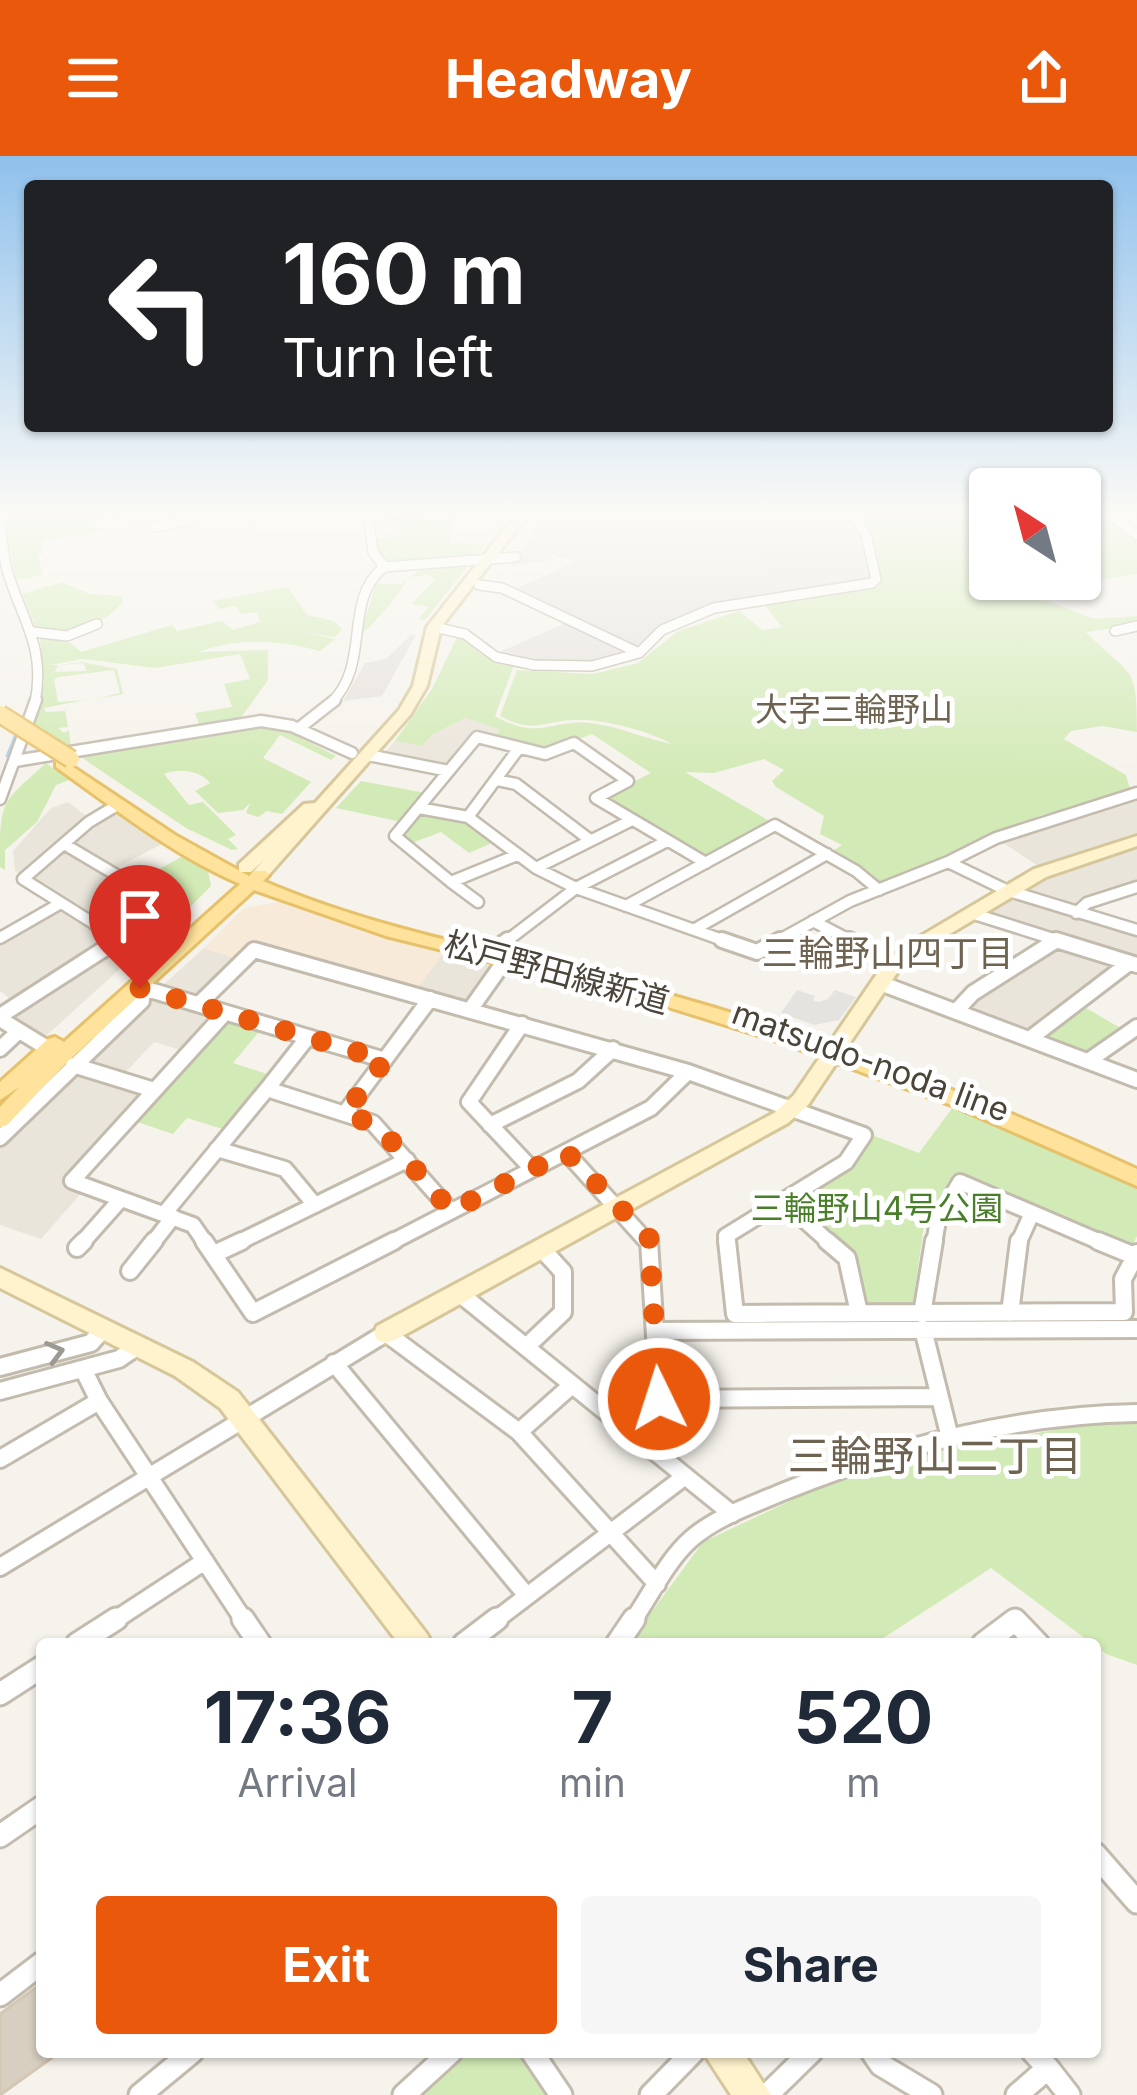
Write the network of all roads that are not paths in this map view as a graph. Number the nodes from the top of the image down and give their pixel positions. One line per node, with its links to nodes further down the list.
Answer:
1 (21, 601): 10 (street)
2 (364, 601): 14 (street)
3 (454, 601): 8 (street)
4 (530, 601): 11 (street)
5 (755, 601): 11 (street)
6 (97, 624): 10 (street)
7 (1137, 626): 9 (street)
8 (434, 628): 11 (street); 16 (street)
9 (1115, 631)
10 (33, 632): 17 (street)
11 (639, 653)
12 (0, 714): 18 (main road, 松戸野田線新道, bridge)
13 (0, 724): 18 (main road, 松戸野田線新道, bridge)
14 (298, 729): 16 (street); 17 (street)
15 (519, 748): 19 (street); 20 (street); 26 (street)
16 (360, 754): 19 (street); 36 (street)
17 (15, 761): 22 (street)
18 (66, 762): 23 (main road, 松戸野田線新道); 36 (main road)
19 (449, 771): 24 (street)
20 (497, 780): 25 (street); 27 (street)
21 (1137, 793): 33 (street)
22 (0, 799)
23 (119, 804): 30 (street); 36 (main road, 松戸野田線新道)
24 (419, 808): 25 (street); 37 (street)
25 (468, 818): 32 (street)
26 (630, 820): 27 (street); 29 (street)
27 (590, 840): 35 (street)
28 (1137, 841): 41 (street)
29 (667, 842): 34 (street); 39 (street)
30 (64, 844): 43 (street); 48 (street)
31 (827, 854): 34 (street); 40 (street); 49 (street)
32 (517, 855): 35 (street); 37 (street)
33 (948, 862): 40 (street); 41 (street)
34 (706, 863): 44 (street)
35 (536, 868): 39 (street)
36 (248, 875): 54 (main road, 松戸野田線新道); 55 (main road); 59 (main road)
37 (451, 882): 42 (street)
38 (1137, 887): 46 (street)
39 (576, 888): 44 (street); 54 (street)
40 (879, 890): 47 (street)
41 (1008, 891): 45 (street); 46 (street)
42 (478, 902)
43 (61, 903): 48 (street); 51 (street)
44 (626, 906): 49 (street)
45 (970, 913): 53 (street); 56 (street)
46 (1076, 913): 50 (street)
47 (813, 921): 49 (street); 56 (street)
48 (94, 924): 52 (street)
49 (695, 929)
50 (1137, 930)
51 (0, 938)
52 (119, 939): 55 (street); 65 (street)
53 (1055, 941): 57 (street); 63 (street)
54 (502, 953): 62 (street); 72 (main road, 松戸野田線新道)
55 (150, 958): 74 (main road)
56 (895, 963): 58 (street)
57 (1133, 964): 70 (street)
58 (880, 983): 63 (street); 72 (street)
59 (141, 991): 61 (street); 74 (main road)
60 (430, 999): 61 (street); 62 (street); 76 (street)
61 (199, 1004): 64 (street)
62 (470, 1010): 66 (street)
63 (958, 1010): 70 (street)
64 (225, 1013): 69 (street); 80 (street)
65 (0, 1018): 68 (street)
66 (522, 1024): 73 (street); 86 (street)
67 (1137, 1027): 75 (street)
68 (18, 1032): 71 (street); 74 (street)
69 (308, 1037): 76 (street); 79 (street)
70 (1032, 1037): 75 (street)
71 (0, 1048)
72 (836, 1048): 83 (street); 91 (main road, matsudo-noda line); 93 (main road, 松戸野田線新道)
73 (613, 1049): 77 (street); 86 (street)
74 (61, 1057): 80 (street); 81 (main road); 82 (main road); 85 (main road); 87 (street)
75 (1091, 1059): 78 (street)
76 (385, 1060): 84 (street)
77 (688, 1072): 83 (street); 89 (street)
78 (1137, 1080)
79 (267, 1089): 84 (street); 88 (street)
80 (154, 1090): 94 (street)
81 (0, 1093)
82 (0, 1104)
83 (793, 1108): 95 (street); 97 (street)
84 (345, 1113): 90 (street)
85 (0, 1120)
86 (490, 1125): 92 (street)
87 (0, 1138)
88 (217, 1149): 96 (street); 100 (street)
89 (566, 1152): 92 (street); 97 (street)
90 (406, 1160): 96 (street); 98 (street)
91 (1137, 1166)
92 (532, 1169): 98 (street)
93 (1137, 1178)
94 (121, 1199): 100 (street); 101 (street)
95 (783, 1201): 108 (street); 108 (street)
96 (315, 1205): 103 (street)
97 (621, 1205): 102 (street); 113 (street)
98 (451, 1211): 103 (street)
99 (1032, 1213): 104 (street); 109 (street); 110 (street)
100 (169, 1215): 103 (street); 105 (street)
101 (76, 1248)
102 (542, 1249): 107 (street); 116 (street)
103 (214, 1254)
104 (1136, 1255): 109 (street)
105 (130, 1271)
106 (0, 1277): 111 (street)
107 (459, 1293): 114 (street); 116 (street)
108 (859, 1313): 110 (street)
109 (1010, 1313): 110 (street)
110 (922, 1322): 112 (street); 113 (street); 122 (street)
111 (104, 1328): 115 (street); 118 (street, one-way to 111)
112 (1137, 1329)
113 (655, 1331): 122 (street)
114 (386, 1333): 117 (street); 126 (street)
115 (139, 1346): 119 (street); 125 (street)
116 (526, 1347): 120 (street)
117 (334, 1363): 125 (street); 136 (street)
118 (0, 1366)
119 (83, 1369): 121 (street); 123 (street)
120 (572, 1385): 126 (street); 130 (street)
121 (0, 1394)
122 (938, 1396): 127 (street)
123 (99, 1401): 128 (street); 129 (street)
124 (1137, 1413): 127 (street)
125 (244, 1417): 129 (street); 139 (street)
126 (519, 1432): 132 (street)
127 (950, 1438): 131 (street)
128 (0, 1459)
129 (149, 1475): 133 (street); 134 (street)
130 (684, 1477): 131 (street); 132 (street)
131 (732, 1514): 135 (street)
132 (610, 1534): 135 (street); 136 (street)
133 (205, 1561): 137 (street); 138 (street)
134 (0, 1567)
135 (657, 1584): 141 (street)
136 (527, 1596): 140 (street)
137 (86, 1638)
138 (256, 1638)
139 (412, 1638)
140 (472, 1638)
141 (620, 1638)
142 (990, 1638): 143 (street)
143 (1032, 1638)
144 (36, 1671): 145 (street)
145 (0, 1694)
146 (36, 1811): 147 (street)
147 (0, 1836)
148 (1101, 1861): 149 (street)
149 (1137, 1903)
150 (36, 1968): 151 (street)
151 (0, 1995)
152 (185, 2058): 160 (street)
153 (445, 2058): 161 (street)
154 (536, 2058): 162 (street)
155 (687, 2058): 163 (street)
156 (725, 2058): 164 (street)
157 (805, 2058): 165 (street)
158 (876, 2058): 166 (street)
159 (1041, 2060): 167 (street); 168 (street)
160 (140, 2095)
161 (404, 2095)
162 (561, 2095)
163 (651, 2095)
164 (753, 2095)
165 (767, 2095)
166 (931, 2095)
167 (1017, 2095)
168 (1069, 2095)

